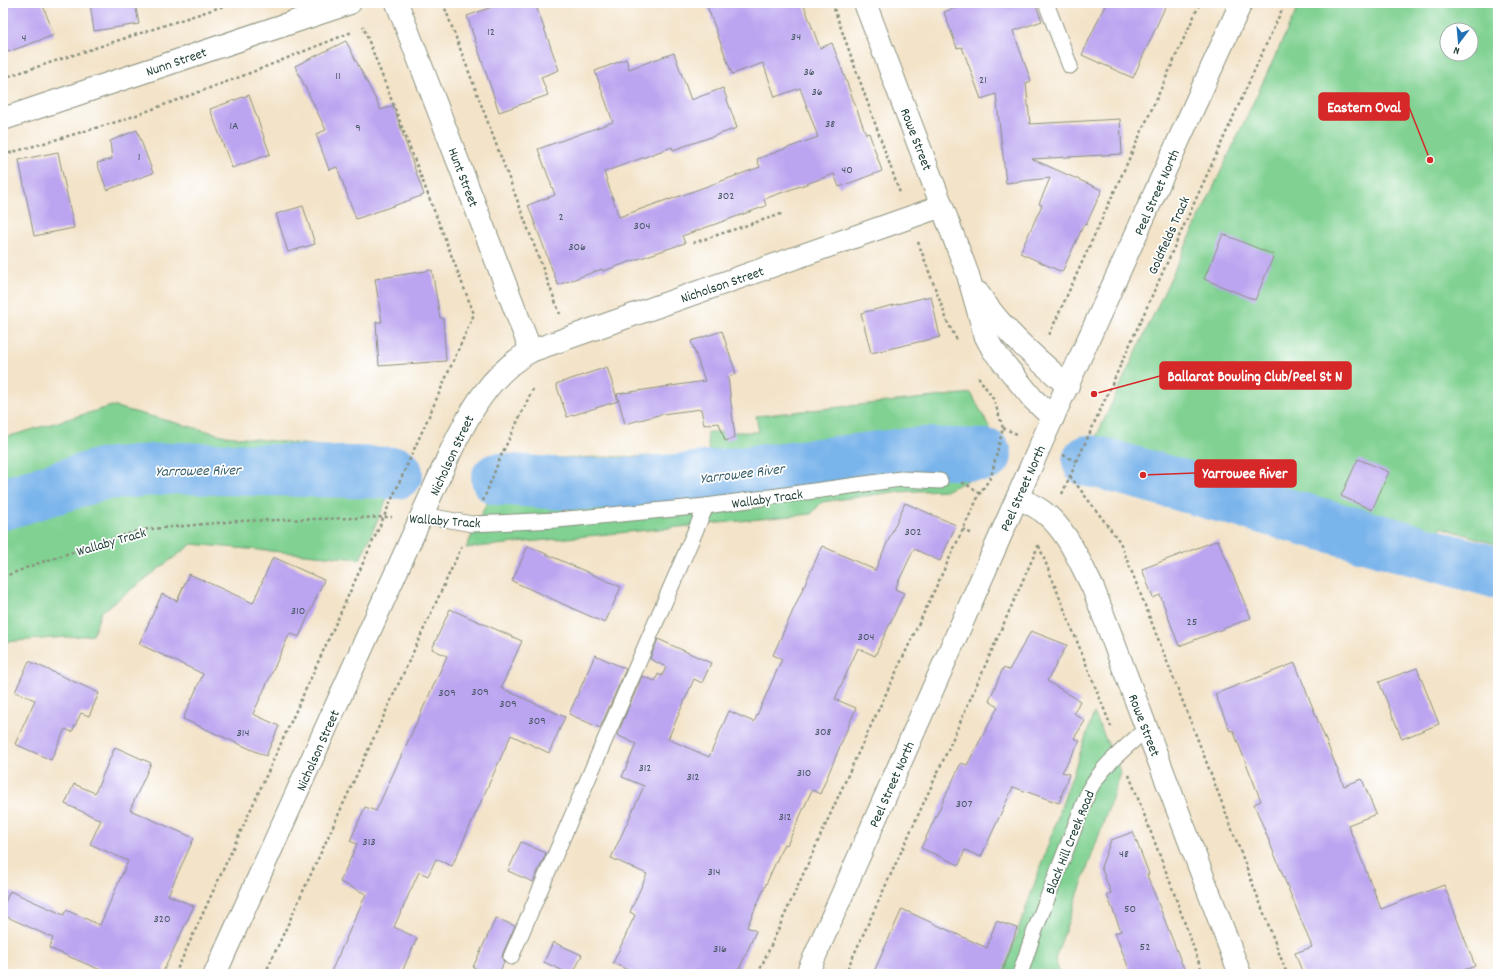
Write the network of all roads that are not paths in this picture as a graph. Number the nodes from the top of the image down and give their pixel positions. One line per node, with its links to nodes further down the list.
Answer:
1 (350, 3): 7 (street, Nunn Street)
2 (397, 3): 10 (street, Hunt Street)
3 (865, 3): 8 (street, Rowe Street)
4 (1046, 3): 6 (lane)
5 (1241, 3): 11 (street, Peel Street North)
6 (1070, 66)
7 (3, 119)
8 (942, 206): 9 (street, Rowe Street); 10 (street, Nicholson Street)
9 (968, 275): 11 (street, Rowe Street); 12 (street, Rowe Street)
10 (531, 351): 16 (street, Nicholson Street)
11 (1068, 386): 12 (street, Peel Street North)
12 (1049, 428): 14 (street, Peel Street North)
13 (940, 481): 15 (lane, Wallaby Track)
14 (1018, 497): 17 (street, Rowe Street); 20 (street, Peel Street North)
15 (706, 506): 16 (lane, Wallaby Track); 18 (lane)
16 (426, 507): 19 (street, Nicholson Street)
17 (1146, 729): 21 (lane, Black Hill Creek Road); 22 (street, Rowe Street)
18 (511, 957)
19 (215, 974)
20 (807, 974)
21 (1020, 974)
22 (1240, 974)

